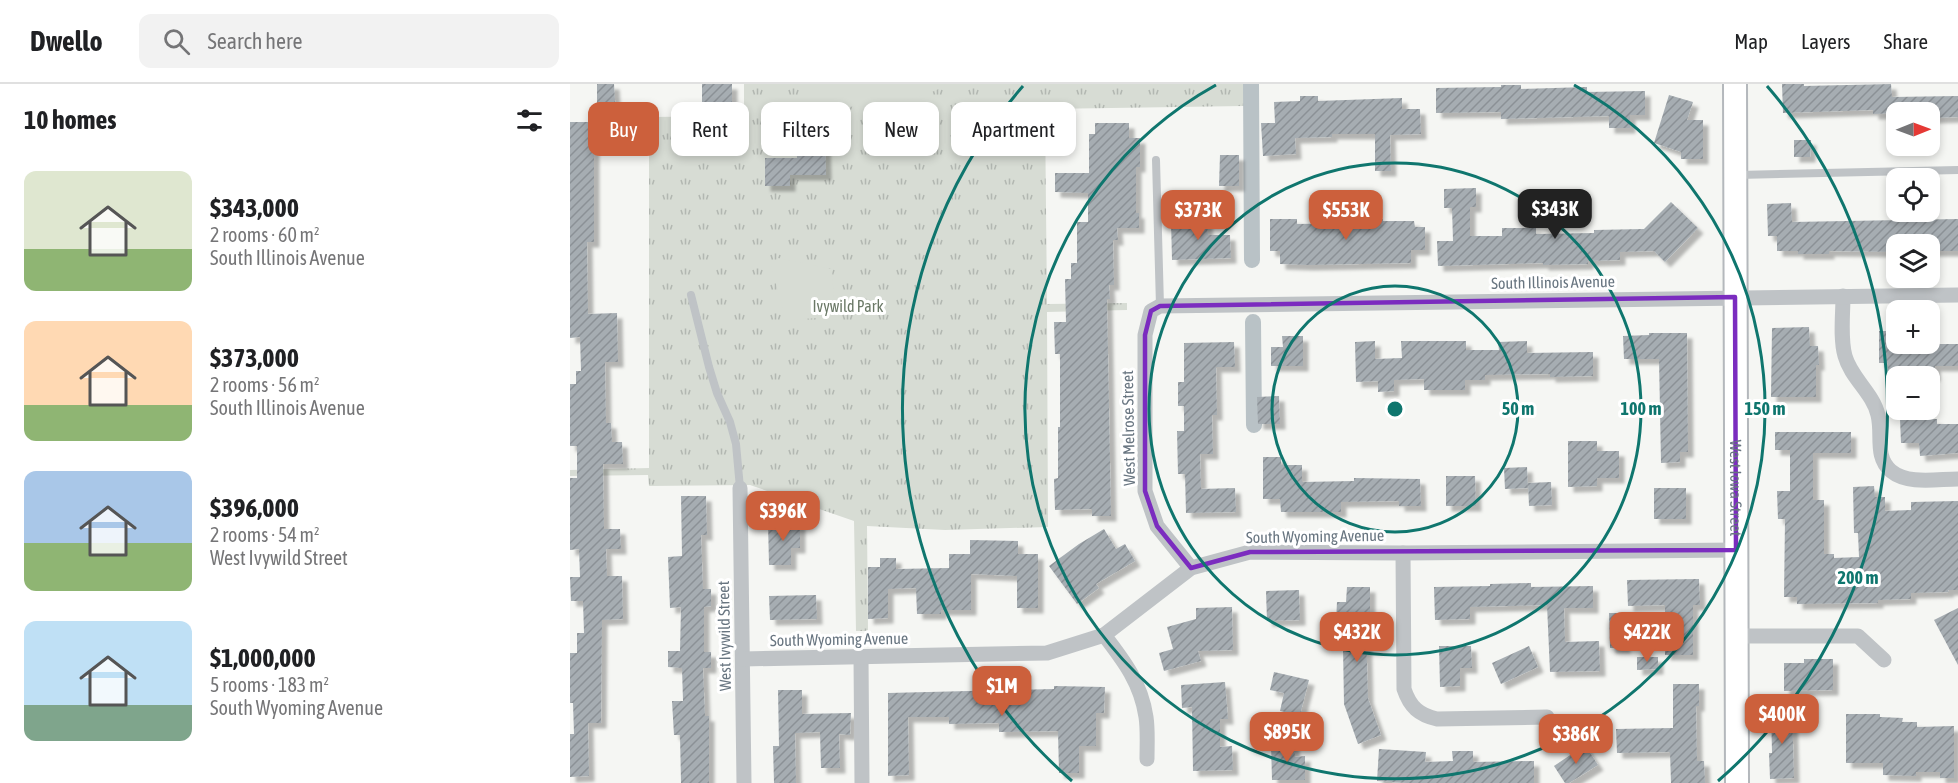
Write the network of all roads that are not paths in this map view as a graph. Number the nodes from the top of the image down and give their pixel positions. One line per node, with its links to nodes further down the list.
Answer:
1 (1735, 84): 4 (street, West Iowa Street)
2 (1156, 160): 9 (lane)
3 (1958, 170): 4 (lane)
4 (1735, 175): 8 (street, West Iowa Street)
5 (691, 295): 11 (lane)
6 (1958, 295): 7 (street, South Illinois Avenue)
7 (1843, 296): 8 (street, South Illinois Avenue); 10 (street)
8 (1735, 297): 9 (street, South Illinois Avenue); 12 (street, West Iowa Street)
9 (1155, 308): 14 (street, West Melrose Street)
10 (1958, 479)
11 (740, 488): 18 (street, West Ivywild Street)
12 (1736, 550): 13 (street, South Wyoming Avenue); 16 (street, West Iowa Street)
13 (1403, 553): 14 (street, South Wyoming Avenue); 20 (street)
14 (1191, 568): 15 (street, South Wyoming Avenue)
15 (1104, 635): 17 (street, South Wyoming Avenue); 21 (street)
16 (1736, 636): 19 (street); 24 (street, West Iowa Street)
17 (861, 657): 18 (street, South Wyoming Avenue); 23 (street)
18 (743, 659): 22 (street, West Ivywild Street)
19 (1884, 660)
20 (1547, 717)
21 (1147, 759)
22 (744, 783)
23 (862, 783)
24 (1737, 783)

